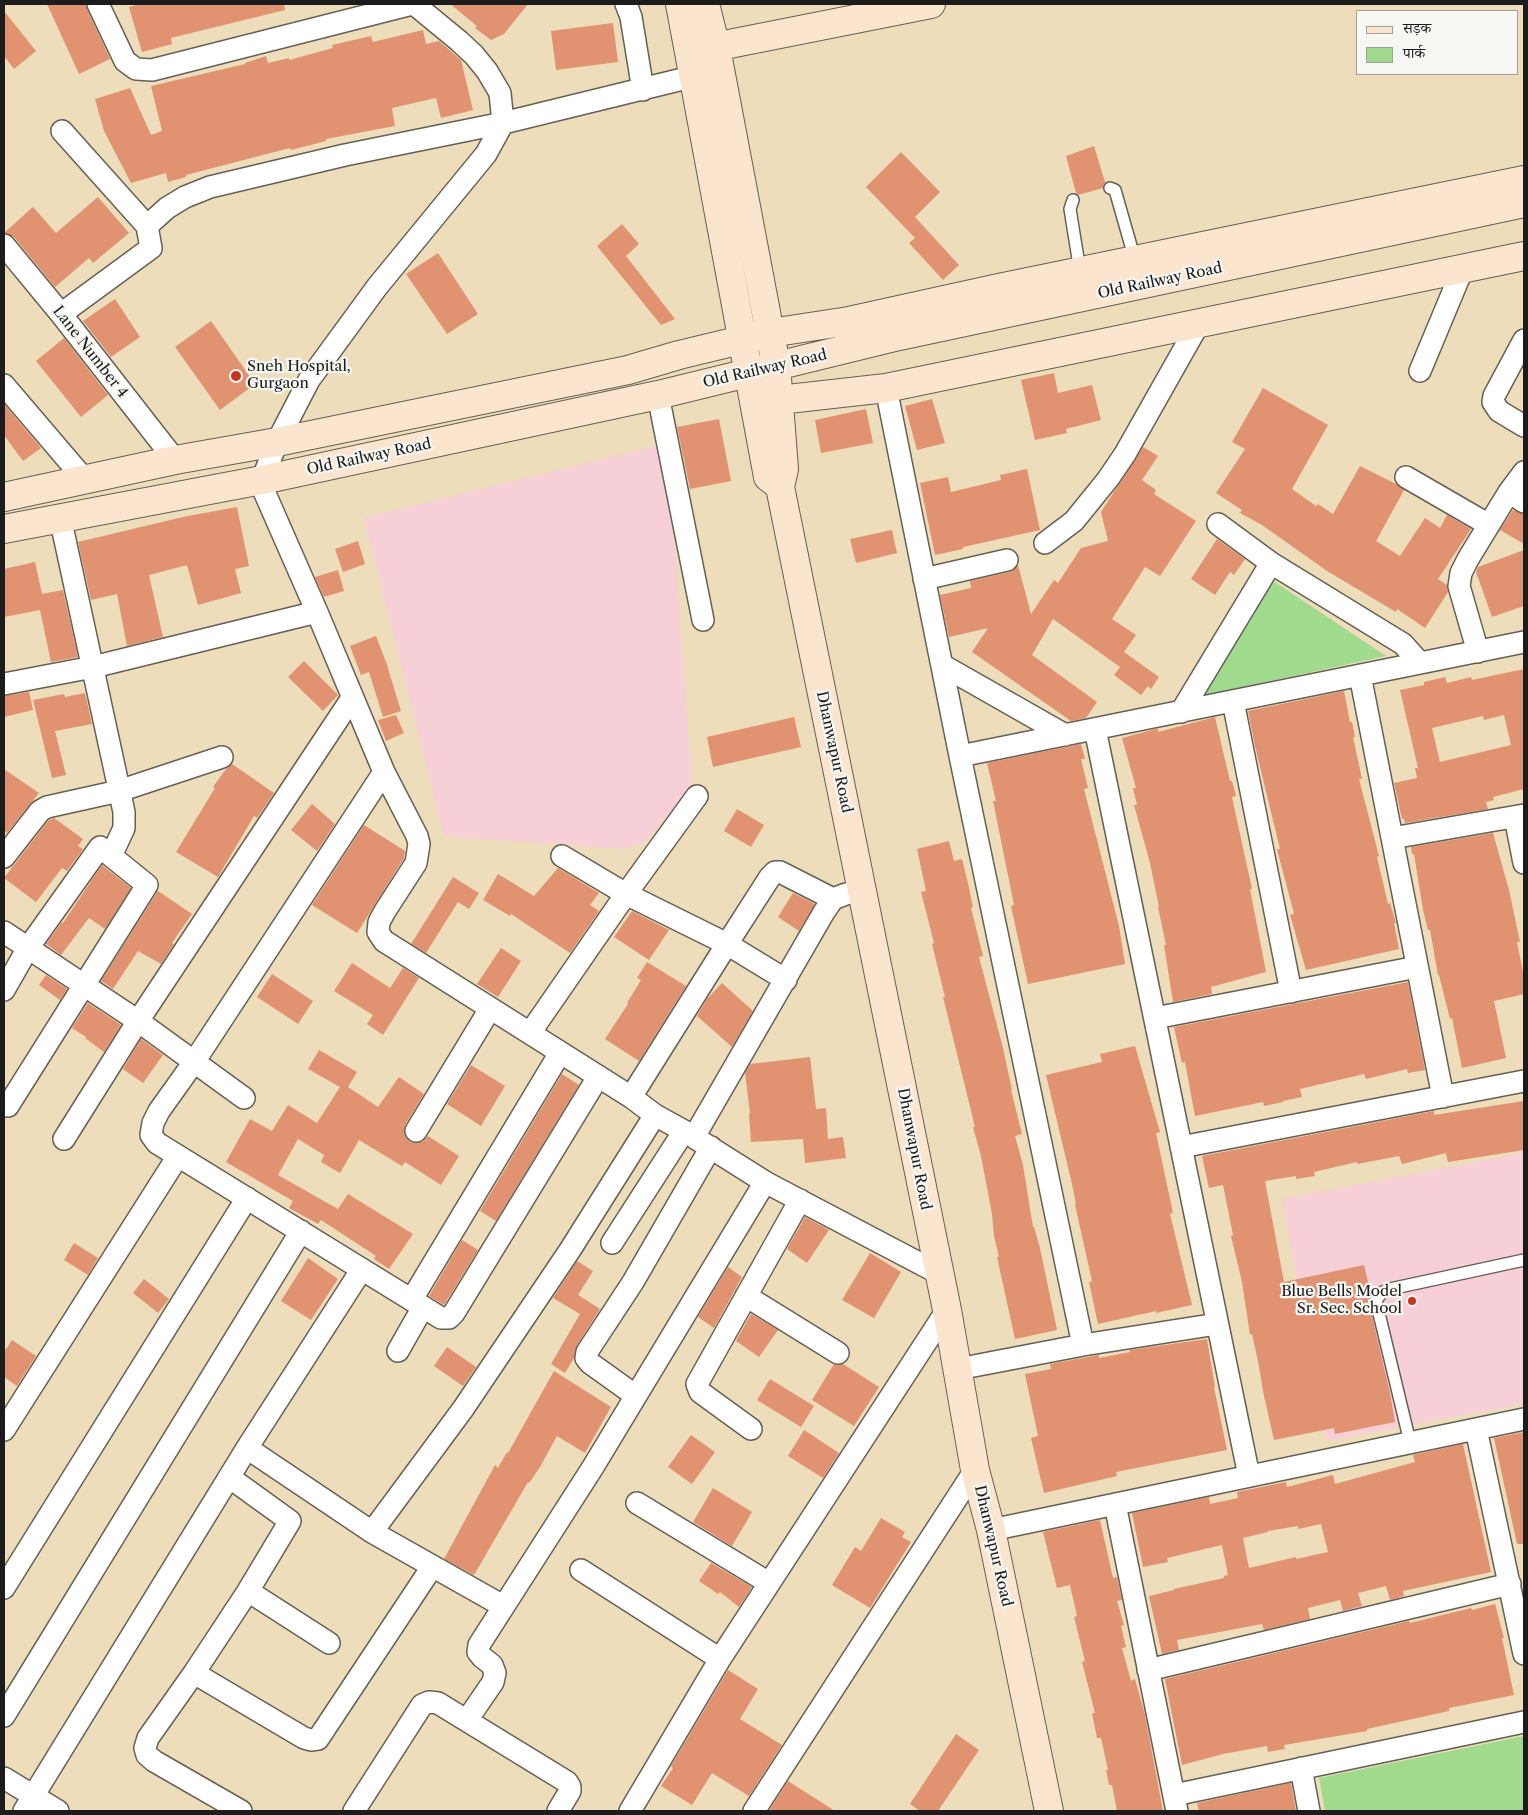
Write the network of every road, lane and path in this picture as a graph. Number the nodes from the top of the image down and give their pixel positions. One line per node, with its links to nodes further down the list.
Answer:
1 (98, 4): 2 (street)
2 (413, 4): 10 (street)
3 (626, 4): 9 (street)
4 (680, 4): 8 (street, Dhanwapur Road)
5 (705, 4): 7 (street, Dhanwapur Road)
6 (931, 4): 7 (street)
7 (716, 48): 8 (street); 24 (street, Dhanwapur Road)
8 (692, 64): 9 (street); 25 (street, Dhanwapur Road)
9 (643, 90): 10 (street)
10 (503, 123): 16 (street); 36 (street)
11 (62, 131): 16 (street)
12 (1524, 180): 19 (street, Old Railway Road)
13 (1110, 188): 19 (lane)
14 (1073, 200): 21 (lane)
15 (1524, 203): 27 (street, Old Railway Road)
16 (146, 226): 22 (street)
17 (4, 245): 22 (street, Lane Number 4)
18 (1524, 256): 20 (street)
19 (1135, 260): 21 (street, Old Railway Road)
20 (1463, 268): 23 (street); 29 (street)
21 (1080, 271): 24 (street, Old Railway Road)
22 (61, 314): 37 (street, Lane Number 4)
23 (1199, 322): 32 (street); 49 (street)
24 (770, 332): 25 (street, Old Railway Road); 28 (street, Dhanwapur Road)
25 (743, 339): 30 (street, Dhanwapur Road); 36 (street, Old Railway Road)
26 (1524, 340): 35 (street)
27 (855, 347): 28 (street, Old Railway Road); 32 (street)
28 (776, 365): 30 (street, Old Railway Road); 34 (street, Dhanwapur Road)
29 (1420, 371)
30 (750, 374): 33 (street, Old Railway Road); 42 (street, Dhanwapur Road)
31 (4, 385): 40 (street)
32 (874, 389): 34 (street); 52 (street)
33 (658, 395): 41 (street, Old Railway Road); 54 (street)
34 (779, 400): 42 (street, Dhanwapur Road)
35 (1524, 426)
36 (277, 442): 37 (street, Old Railway Road); 41 (street)
37 (175, 460): 40 (street, Old Railway Road)
38 (1524, 472): 44 (street)
39 (1406, 477): 47 (street)
40 (85, 480): 43 (street, Old Railway Road)
41 (262, 480): 45 (street, Old Railway Road); 53 (street)
42 (780, 486): 78 (street, Dhanwapur Road)
43 (4, 497)
44 (1517, 497): 47 (street)
45 (60, 517): 48 (street, Old Railway Road); 59 (street)
46 (1218, 524): 51 (street)
47 (1489, 525): 56 (street)
48 (4, 529)
49 (1045, 543)
50 (1007, 560): 52 (street)
51 (1271, 563): 57 (street); 64 (street)
52 (924, 579): 58 (street)
53 (317, 612): 59 (street); 62 (street)
54 (703, 620)
55 (1524, 642): 56 (street)
56 (1478, 652): 57 (street)
57 (1420, 663): 60 (street)
58 (942, 665): 66 (street); 67 (street)
59 (93, 666): 61 (street); 70 (street)
60 (1360, 675): 63 (street); 73 (street)
61 (4, 684)
62 (352, 698): 69 (street); 91 (street)
63 (1233, 701): 64 (street); 88 (street)
64 (1180, 712): 65 (street)
65 (1095, 729): 66 (street); 90 (street)
66 (1065, 735): 67 (street)
67 (960, 756): 119 (street)
68 (222, 757): 70 (street)
69 (384, 772): 89 (street); 94 (street)
70 (119, 791): 74 (street); 76 (street)
71 (697, 796): 79 (street)
72 (1520, 816): 73 (street); 77 (street)
73 (1392, 838): 84 (street)
74 (110, 856): 83 (street); 86 (street)
75 (562, 856): 79 (street)
76 (4, 857)
77 (1524, 863)
78 (862, 889): 80 (street); 114 (street, Dhanwapur Road)
79 (626, 894): 82 (street); 92 (street)
80 (833, 899): 82 (street); 85 (street)
81 (4, 932): 83 (street)
82 (727, 944): 85 (street); 97 (street)
83 (28, 948): 86 (street); 87 (street)
84 (1417, 967): 88 (street); 98 (street)
85 (786, 980): 103 (street)
86 (83, 985): 91 (street); 100 (street)
87 (4, 990)
88 (1291, 992): 90 (street)
89 (490, 1009): 92 (street); 102 (street)
90 (1155, 1018): 105 (street)
91 (138, 1021): 94 (street); 104 (street)
92 (530, 1034): 93 (street)
93 (560, 1053): 95 (street); 116 (street)
94 (194, 1062): 99 (street); 106 (street)
95 (598, 1077): 97 (street); 116 (street)
96 (1524, 1081): 98 (street)
97 (631, 1097): 101 (street)
98 (1443, 1097): 105 (street)
99 (244, 1098)
100 (8, 1106)
101 (655, 1115): 103 (street); 136 (street)
102 (416, 1131)
103 (696, 1138): 107 (street); 111 (street); 123 (street)
104 (64, 1139)
105 (1181, 1147): 118 (street)
106 (178, 1156): 108 (street); 127 (street)
107 (765, 1182): 109 (street); 123 (street)
108 (247, 1198): 110 (street); 141 (street)
109 (800, 1200): 114 (street); 115 (street)
110 (301, 1231): 113 (street); 149 (street)
111 (612, 1243)
112 (1524, 1260): 128 (lane)
113 (362, 1268): 116 (street); 129 (street)
114 (938, 1272): 117 (street, Dhanwapur Road)
115 (746, 1296): 121 (street); 125 (street)
116 (418, 1303): 120 (street)
117 (947, 1310): 122 (street, Dhanwapur Road); 139 (street)
118 (1217, 1324): 119 (street); 131 (street)
119 (1083, 1344): 122 (street)
120 (398, 1351)
121 (838, 1353)
122 (958, 1369): 130 (street, Dhanwapur Road)
123 (636, 1396): 143 (street)
124 (1524, 1419): 126 (street)
125 (751, 1429)
126 (1476, 1429): 128 (street); 140 (street)
127 (4, 1430)
128 (1410, 1442): 131 (street)
129 (247, 1448): 132 (street); 136 (street)
130 (975, 1470): 135 (street, Dhanwapur Road); 161 (street)
131 (1248, 1476): 134 (street)
132 (229, 1477): 142 (street); 155 (street)
133 (637, 1503): 139 (street)
134 (1115, 1504): 135 (street); 147 (street)
135 (991, 1530): 162 (street, Dhanwapur Road)
136 (372, 1532): 137 (street)
137 (432, 1566): 143 (street); 148 (street)
138 (581, 1570): 146 (street)
139 (770, 1583): 146 (street)
140 (1510, 1584): 145 (street); 147 (street)
141 (4, 1588)
142 (248, 1591): 144 (street); 148 (street)
143 (503, 1606): 150 (street)
144 (329, 1643)
145 (1524, 1654)
146 (720, 1659): 160 (street)
147 (1148, 1670): 154 (street)
148 (194, 1673): 157 (street)
149 (4, 1716)
150 (467, 1720): 158 (street); 159 (street)
151 (1524, 1722): 152 (street)
152 (1301, 1768): 154 (street); 163 (street)
153 (4, 1778): 155 (street)
154 (1176, 1803)
155 (28, 1804): 156 (street)
156 (58, 1811)
157 (241, 1811)
158 (354, 1811)
159 (558, 1811)
160 (630, 1811)
161 (754, 1811)
162 (1049, 1811)
163 (1309, 1811)

